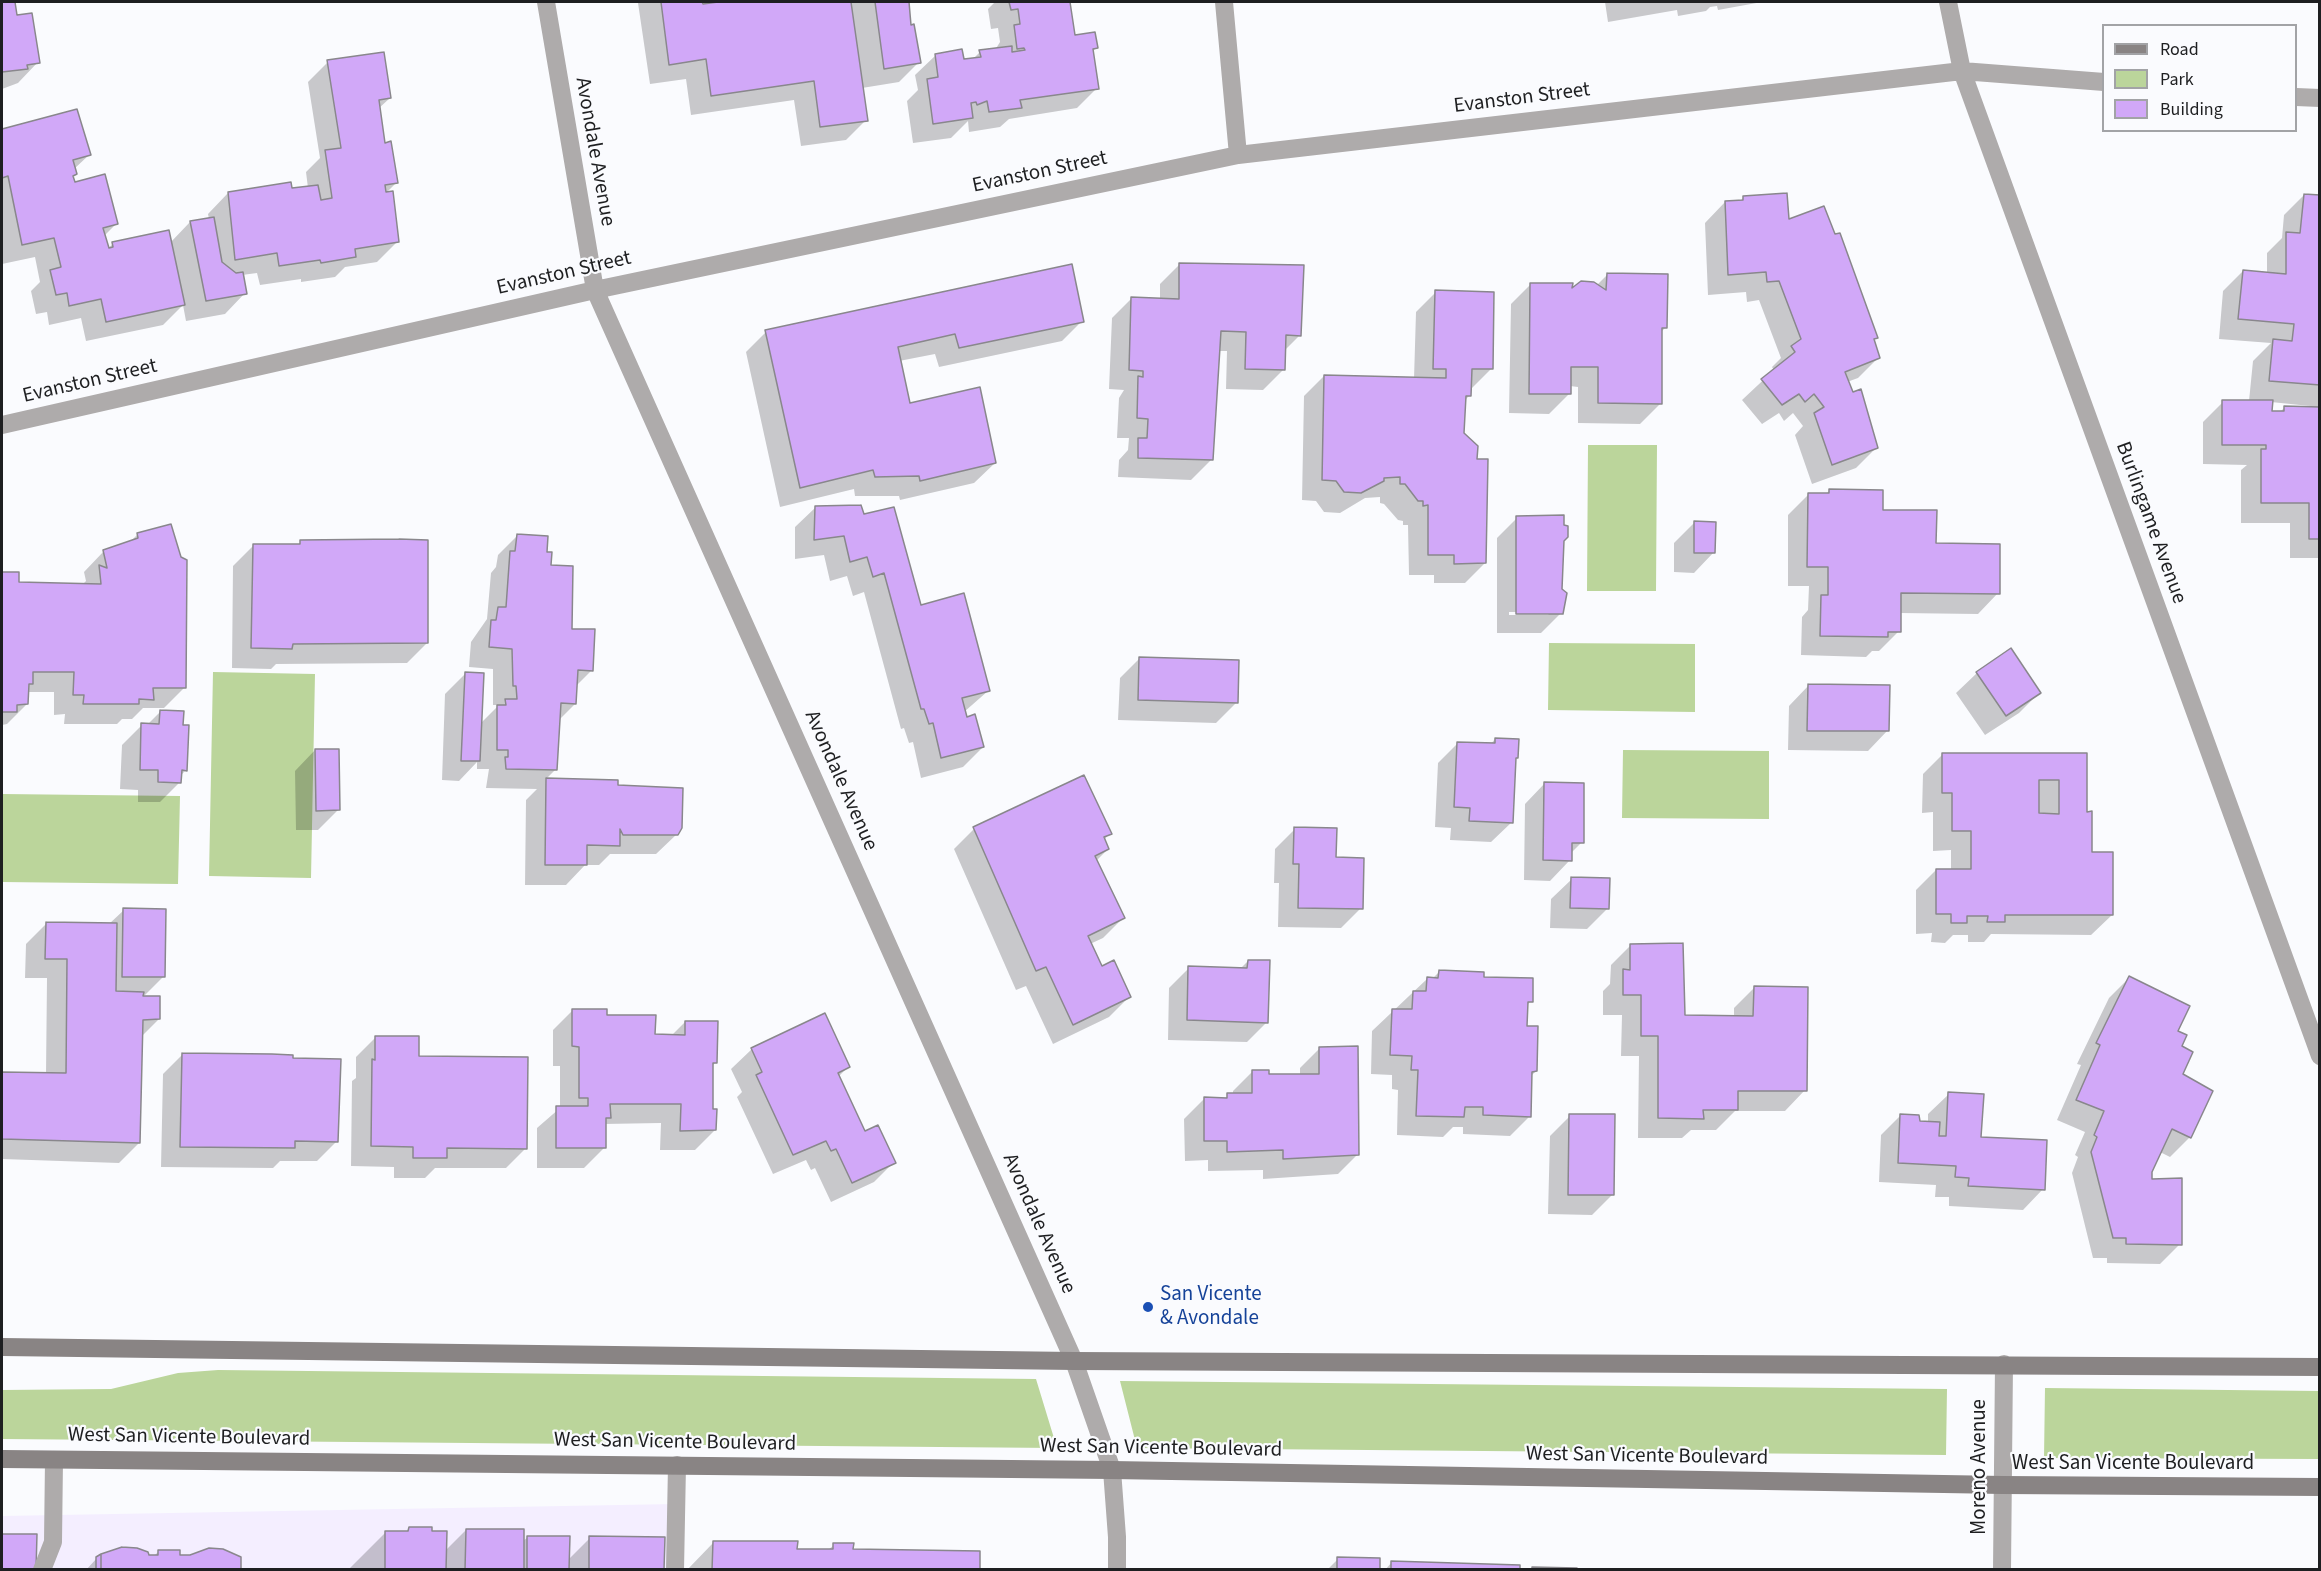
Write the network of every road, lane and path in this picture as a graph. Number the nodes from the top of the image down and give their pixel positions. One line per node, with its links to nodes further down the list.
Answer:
1 (546, 2): 9 (street, Avondale Avenue)
2 (1224, 2): 8 (street)
3 (1948, 2): 4 (street, Burlingame Avenue)
4 (1962, 71): 5 (street, Evanston Street); 8 (street, Evanston Street); 11 (street, Burlingame Avenue)
5 (2102, 82)
6 (2297, 97): 7 (street)
7 (2319, 98)
8 (1238, 155): 9 (street, Evanston Street)
9 (595, 290): 10 (street, Evanston Street); 13 (street, Avondale Avenue)
10 (2, 425)
11 (2319, 1056)
12 (2, 1347): 13 (main road)
13 (1074, 1361): 14 (main road); 19 (street, Avondale Avenue)
14 (2004, 1364): 15 (main road); 20 (street, Moreno Avenue)
15 (2319, 1367)
16 (2, 1459): 17 (main road, West San Vicente Boulevard)
17 (54, 1460): 18 (main road, West San Vicente Boulevard); 22 (street)
18 (677, 1465): 19 (main road, West San Vicente Boulevard); 23 (street)
19 (1112, 1470): 20 (main road, West San Vicente Boulevard); 24 (street, Avondale Avenue)
20 (2003, 1485): 21 (main road, West San Vicente Boulevard); 25 (street, Moreno Avenue)
21 (2319, 1487)
22 (42, 1569)
23 (675, 1569)
24 (1117, 1569)
25 (2002, 1569)

